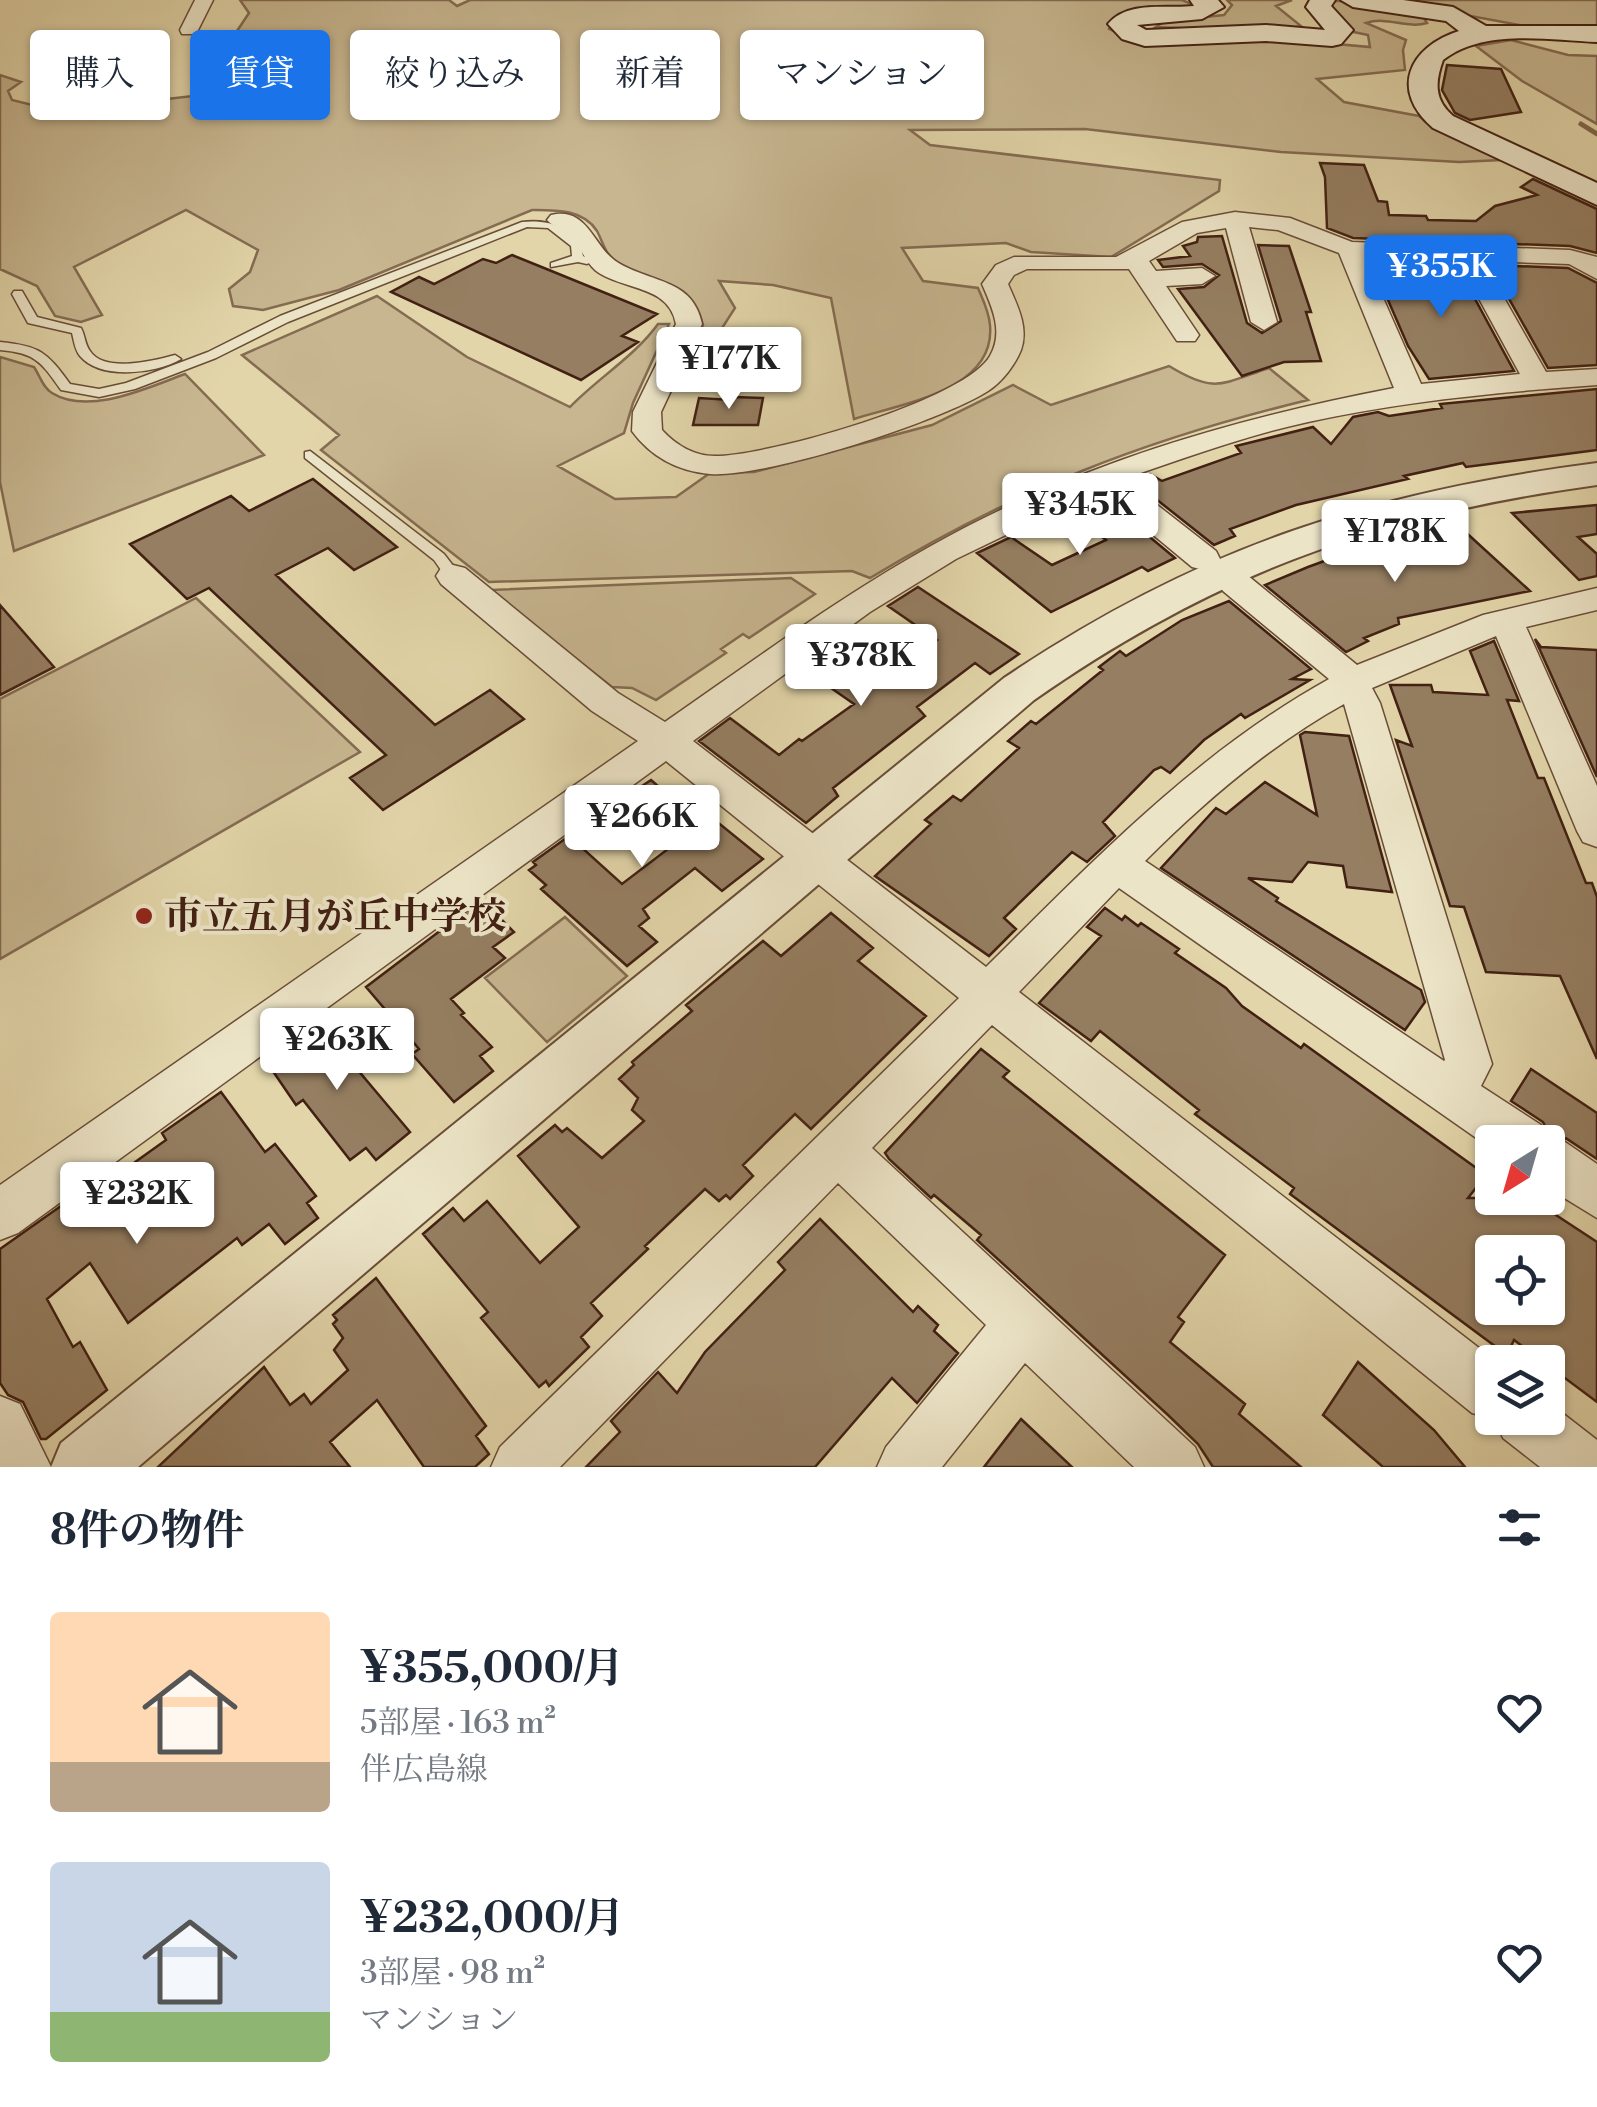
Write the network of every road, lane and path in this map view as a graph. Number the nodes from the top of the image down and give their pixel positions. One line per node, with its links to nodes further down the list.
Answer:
1 (204, 0): 5 (street)
2 (1202, 0): 3 (main road)
3 (1323, 0)
4 (1352, 0): 7 (main road)
5 (189, 30)
6 (1597, 34): 7 (main road)
7 (1482, 35): 8 (main road)
8 (1597, 195)
9 (1234, 219): 11 (street); 15 (street); 21 (street)
10 (559, 220): 16 (street)
11 (1349, 249): 12 (street); 26 (street)
12 (1466, 254): 17 (street); 25 (street)
13 (578, 258): 14 (lane); 16 (lane); 20 (lane)
14 (554, 266)
15 (1142, 269): 16 (street); 18 (street); 22 (street)
16 (611, 270)
17 (1597, 272)
18 (1202, 276)
19 (18, 294): 20 (lane)
20 (284, 319): 23 (lane)
21 (1264, 322)
22 (1186, 335)
23 (0, 346)
24 (1597, 376): 25 (street)
25 (1537, 380): 26 (street)
26 (1410, 394): 29 (street)
27 (310, 455): 31 (lane)
28 (1597, 474): 38 (street)
29 (1101, 476): 30 (street); 36 (street)
30 (1204, 558)
31 (453, 576): 36 (street)
32 (1235, 583): 35 (street)
33 (1597, 599): 34 (street)
34 (1507, 622): 35 (street); 37 (street)
35 (1351, 680): 39 (street); 41 (street)
36 (666, 740): 38 (street); 46 (street)
37 (1597, 831)
38 (815, 858): 40 (street); 52 (street)
39 (1118, 865): 40 (street); 41 (street)
40 (988, 996): 43 (street); 48 (street)
41 (1450, 1092): 42 (street)
42 (1499, 1125)
43 (836, 1150): 47 (street); 53 (street)
44 (1565, 1170): 45 (street)
45 (1597, 1192)
46 (0, 1215)
47 (1022, 1324): 54 (street); 55 (street)
48 (1475, 1381)
49 (0, 1424): 51 (street)
50 (1545, 1435): 56 (street)
51 (22, 1467)
52 (85, 1467)
53 (520, 1467)
54 (906, 1467)
55 (1175, 1467)
56 (1586, 1467)

